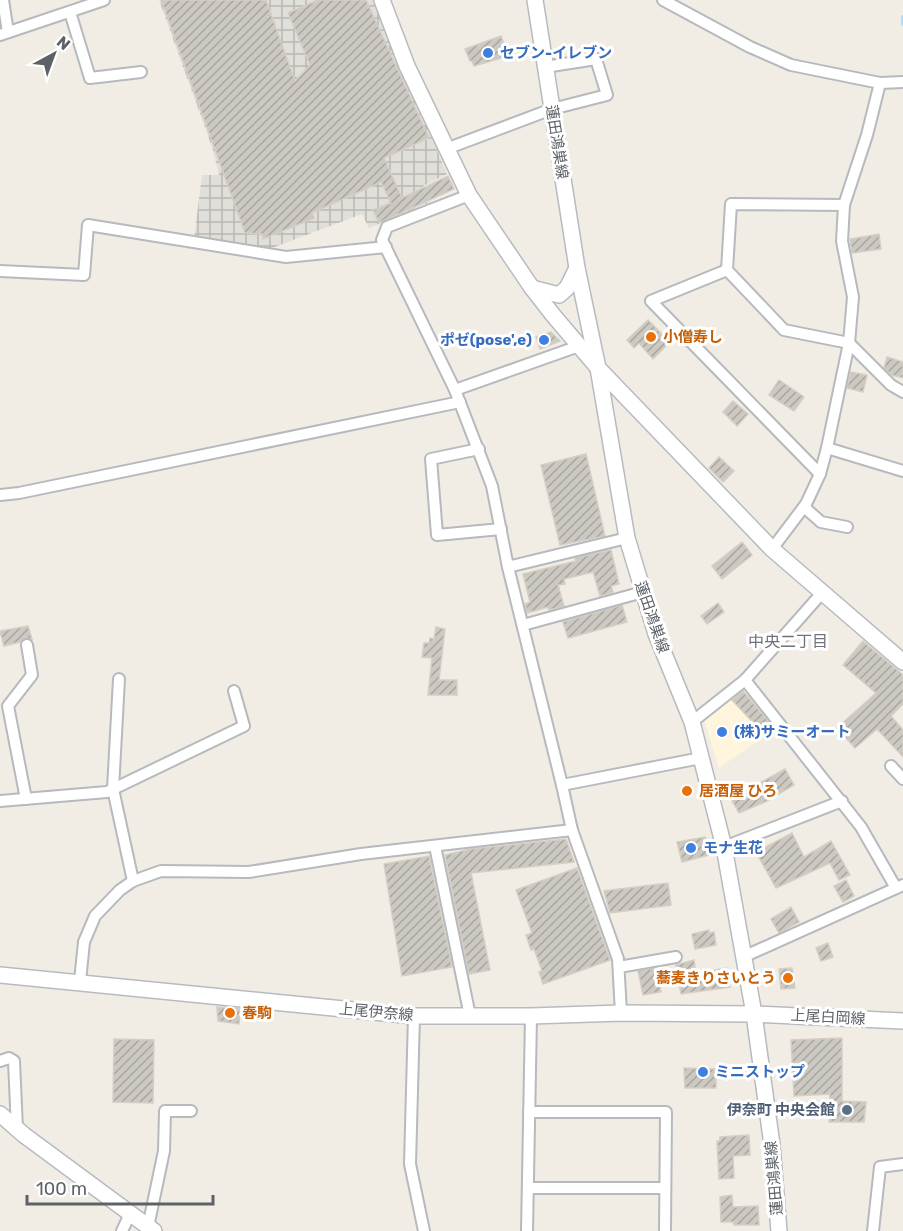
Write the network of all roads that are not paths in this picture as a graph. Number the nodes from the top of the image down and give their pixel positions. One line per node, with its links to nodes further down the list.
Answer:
1 (3, 0): 7 (street)
2 (104, 0): 6 (street)
3 (382, 0): 13 (street)
4 (535, 0): 8 (street, 蓮田鴻巣線)
5 (663, 0): 11 (street)
6 (70, 12): 7 (street); 9 (street)
7 (4, 34)
8 (545, 67): 12 (street, 蓮田鴻巣線); 12 (street)
9 (141, 72)
10 (903, 82): 11 (street)
11 (880, 83): 15 (street)
12 (552, 109): 13 (street); 17 (street, 蓮田鴻巣線)
13 (446, 149): 14 (street)
14 (470, 195): 16 (street); 20 (street)
15 (844, 205): 18 (street); 21 (street)
16 (386, 247): 19 (street); 24 (street)
17 (577, 268): 20 (street); 23 (street, 蓮田鴻巣線)
18 (727, 270): 21 (street); 30 (street)
19 (0, 271)
20 (531, 288): 22 (street)
21 (849, 342): 25 (street); 27 (street)
22 (579, 346): 23 (street); 24 (street)
23 (598, 368): 35 (street, 蓮田鴻巣線); 36 (street)
24 (454, 390): 26 (street)
25 (903, 392)
26 (460, 402): 28 (street); 31 (street)
27 (827, 448): 29 (street); 30 (street)
28 (479, 449): 34 (street); 34 (street)
29 (903, 471)
30 (820, 474): 32 (street)
31 (0, 495)
32 (804, 507): 33 (street); 36 (street)
33 (847, 527)
34 (501, 529): 37 (street)
35 (627, 538): 37 (street); 38 (street, 蓮田鴻巣線)
36 (772, 549): 39 (street)
37 (508, 567): 40 (street)
38 (643, 592): 40 (street); 46 (street, 蓮田鴻巣線)
39 (821, 594): 42 (street); 44 (street)
40 (523, 625): 50 (street)
41 (27, 645): 52 (street)
42 (903, 662)
43 (119, 679): 51 (street)
44 (745, 680): 46 (street); 54 (street)
45 (234, 691): 51 (street)
46 (692, 722): 47 (street, 蓮田鴻巣線)
47 (701, 758): 50 (street); 57 (street, 蓮田鴻巣線)
48 (891, 766): 49 (street)
49 (903, 779)
50 (562, 785): 55 (street)
51 (113, 789): 52 (street); 58 (street)
52 (26, 800): 53 (street)
53 (0, 801)
54 (842, 801): 57 (street); 59 (street)
55 (572, 830): 56 (street); 62 (street)
56 (435, 846): 58 (street); 68 (street)
57 (724, 847): 61 (street, 蓮田鴻巣線)
58 (133, 881): 64 (street)
59 (900, 886): 61 (street)
60 (676, 957): 62 (street)
61 (743, 957): 66 (street, 蓮田鴻巣線)
62 (619, 967): 65 (street)
63 (0, 975): 64 (street, 上尾伊奈線)
64 (80, 981): 67 (street, 上尾伊奈線)
65 (621, 1013): 66 (street, 上尾伊奈線); 69 (street, 上尾伊奈線)
66 (754, 1014): 70 (street, 上尾白岡線); 85 (street, 蓮田鴻巣線)
67 (414, 1016): 68 (street, 上尾伊奈線); 82 (street)
68 (470, 1016): 69 (street, 上尾伊奈線)
69 (531, 1016): 73 (street)
70 (903, 1021)
71 (0, 1060): 75 (street)
72 (191, 1111): 80 (street)
73 (529, 1112): 77 (street); 78 (street)
74 (0, 1114): 75 (street)
75 (17, 1129): 79 (street)
76 (903, 1164): 86 (street)
77 (528, 1188): 78 (street); 83 (street)
78 (665, 1188): 84 (street)
79 (130, 1214): 80 (street); 81 (street)
80 (151, 1229)
81 (122, 1231)
82 (424, 1231)
83 (527, 1231)
84 (665, 1231)
85 (779, 1231)
86 (873, 1231)

